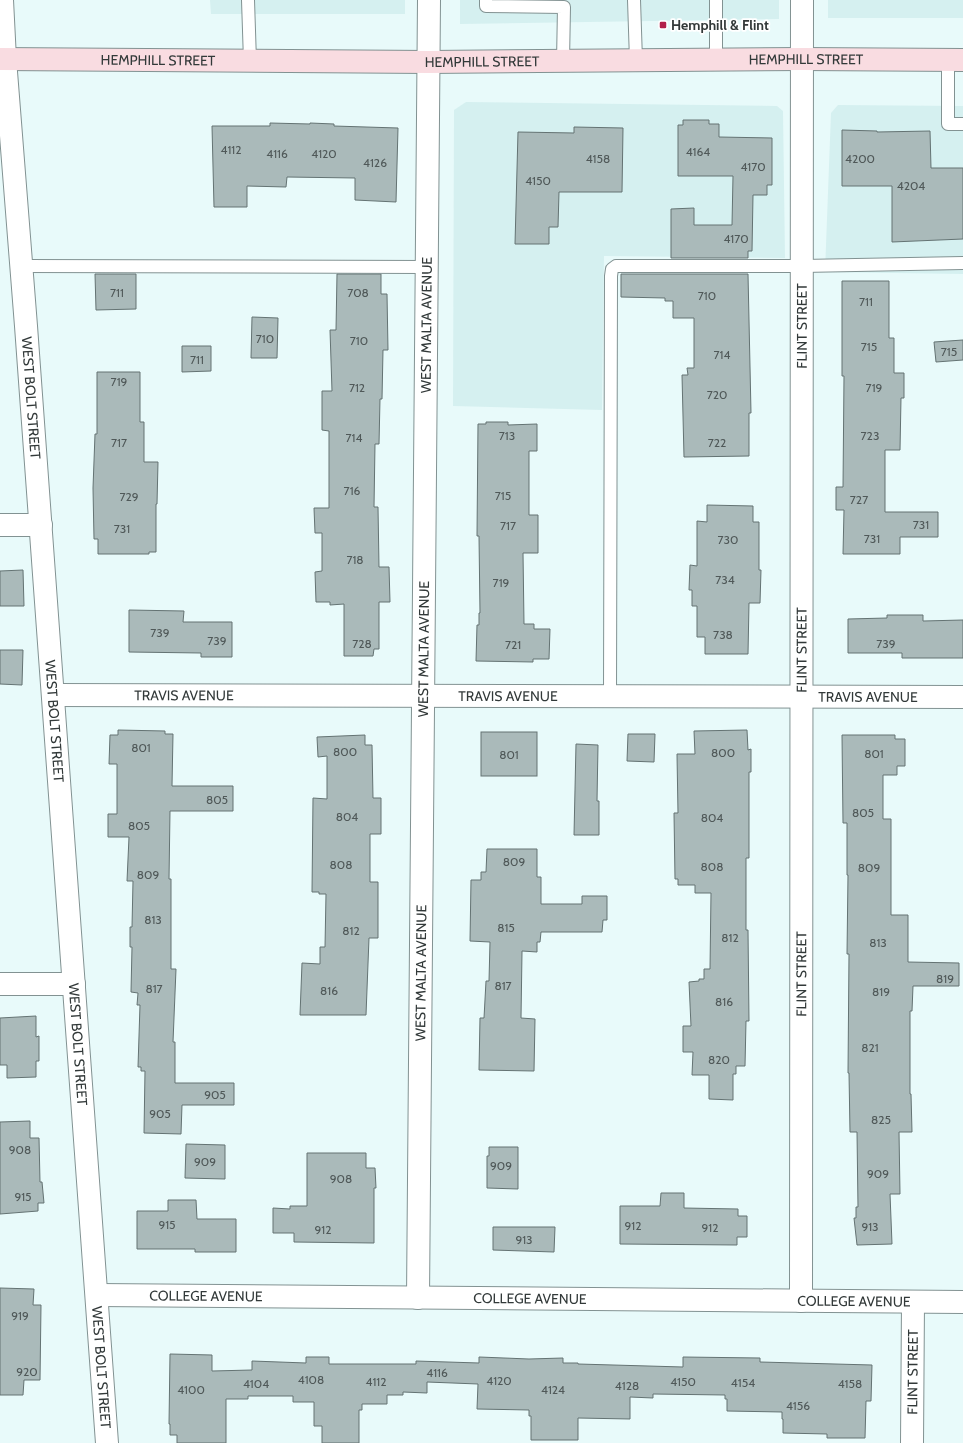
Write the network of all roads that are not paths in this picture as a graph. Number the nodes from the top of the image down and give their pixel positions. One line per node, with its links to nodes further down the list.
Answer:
1 (2, 0): 9 (street, WEST BOLT STREET)
2 (248, 0): 14 (lane)
3 (429, 0): 16 (street, WEST MALTA AVENUE)
4 (486, 0): 8 (lane)
5 (634, 0): 11 (lane)
6 (716, 0): 12 (lane)
7 (802, 0): 10 (street, FLINT STREET)
8 (567, 4): 15 (lane)
9 (3, 59): 14 (main road, HEMPHILL STREET); 19 (street, WEST BOLT STREET)
10 (802, 59): 12 (main road, HEMPHILL STREET); 13 (main road, HEMPHILL STREET); 20 (street, FLINT STREET)
11 (636, 60): 12 (main road, HEMPHILL STREET); 15 (main road, HEMPHILL STREET)
12 (716, 60)
13 (956, 60): 17 (lane)
14 (250, 61): 16 (main road, HEMPHILL STREET)
15 (563, 61): 16 (main road, HEMPHILL STREET)
16 (428, 62): 21 (street, WEST MALTA AVENUE)
17 (963, 124)
18 (963, 263): 20 (lane)
19 (21, 266): 21 (lane); 23 (street, WEST BOLT STREET)
20 (802, 266): 26 (lane); 27 (street, FLINT STREET)
21 (427, 267): 25 (street, WEST MALTA AVENUE)
22 (0, 525): 23 (street)
23 (41, 526): 24 (street, WEST BOLT STREET)
24 (53, 695): 25 (street, TRAVIS AVENUE); 30 (street, WEST BOLT STREET)
25 (423, 696): 26 (street, TRAVIS AVENUE); 32 (street, WEST MALTA AVENUE)
26 (610, 696): 27 (street, TRAVIS AVENUE)
27 (802, 696): 28 (street, TRAVIS AVENUE); 33 (street, FLINT STREET)
28 (963, 697)
29 (0, 984): 30 (street)
30 (74, 984): 31 (street, WEST BOLT STREET)
31 (97, 1295): 32 (street, COLLEGE AVENUE); 36 (street, WEST BOLT STREET)
32 (418, 1298): 33 (street, COLLEGE AVENUE)
33 (801, 1301): 34 (street, COLLEGE AVENUE)
34 (913, 1302): 35 (street, COLLEGE AVENUE); 37 (street, FLINT STREET)
35 (963, 1302)
36 (107, 1443)
37 (912, 1443)

